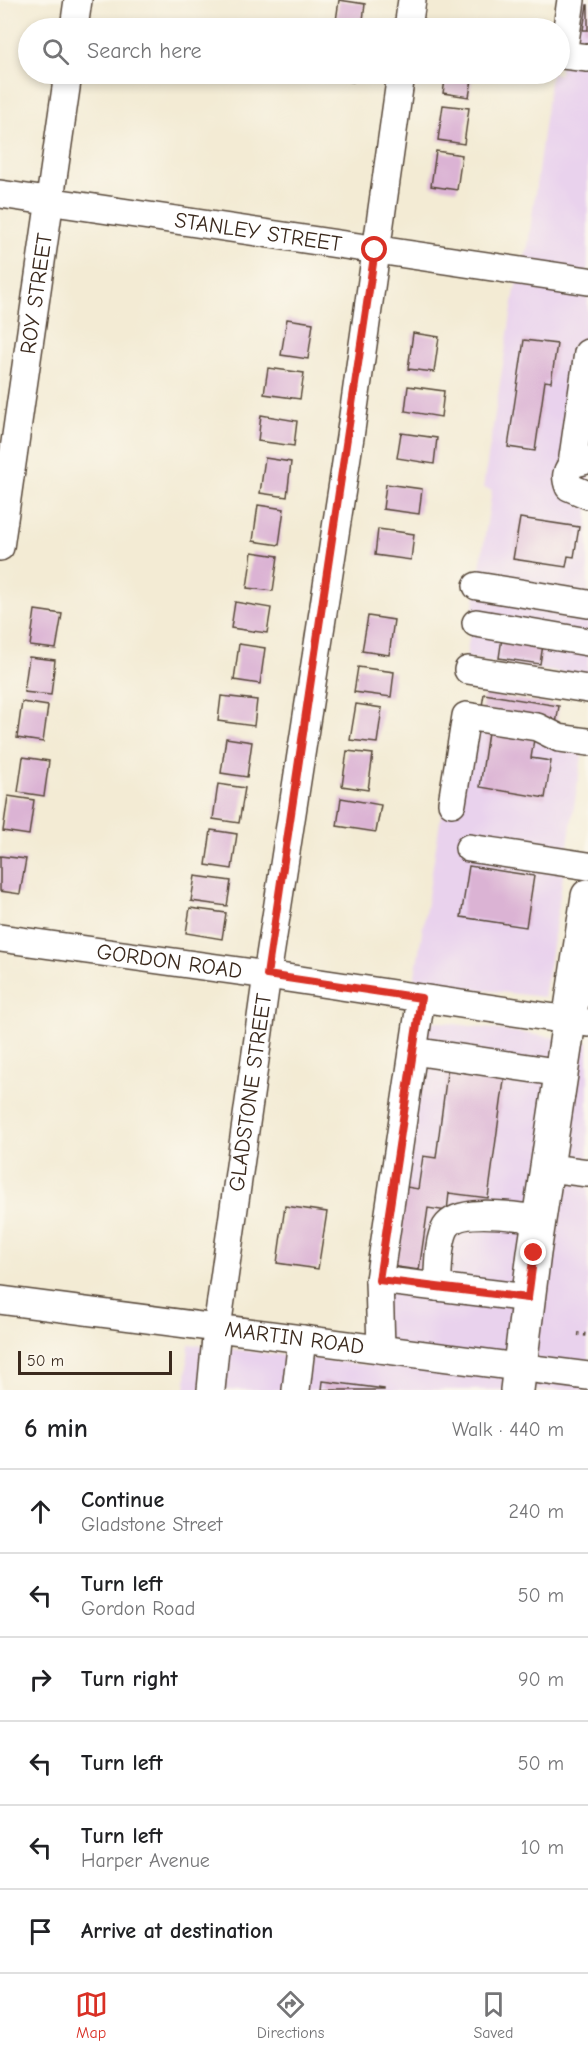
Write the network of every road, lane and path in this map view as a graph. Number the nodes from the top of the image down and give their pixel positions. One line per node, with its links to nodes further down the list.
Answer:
1 (78, 0): 4 (street)
2 (412, 0): 5 (street)
3 (571, 0): 6 (street)
4 (75, 18)
5 (409, 18)
6 (568, 18)
7 (570, 56): 8 (street)
8 (588, 58)
9 (67, 84): 12 (street, ROY STREET)
10 (400, 84): 13 (street, GLADSTONE STREET)
11 (0, 194): 12 (street, STANLEY STREET)
12 (49, 201): 13 (street, STANLEY STREET); 18 (street, ROY STREET)
13 (375, 250): 14 (street, STANLEY STREET); 31 (street, GLADSTONE STREET)
14 (588, 281)
15 (588, 353): 16 (street)
16 (580, 462): 17 (street)
17 (588, 495)
18 (0, 547)
19 (477, 586): 20 (street)
20 (588, 604)
21 (476, 623): 22 (street)
22 (588, 642)
23 (468, 670): 24 (street)
24 (588, 689)
25 (588, 742): 26 (street)
26 (452, 803)
27 (469, 848): 28 (street)
28 (588, 866)
29 (588, 896): 33 (main road)
30 (0, 938): 31 (street, GORDON ROAD)
31 (267, 975): 32 (street, GORDON ROAD); 43 (street, GLADSTONE STREET)
32 (421, 998): 33 (street, GORDON ROAD); 34 (street)
33 (579, 1022): 35 (main road)
34 (413, 1051): 35 (street); 39 (street)
35 (562, 1073): 36 (main road)
36 (549, 1168): 37 (street); 38 (main road)
37 (588, 1173)
38 (540, 1219): 40 (street); 41 (main road)
39 (379, 1280): 40 (street); 47 (street)
40 (437, 1287): 41 (street)
41 (528, 1298): 49 (main road)
42 (0, 1300): 43 (street, MARTIN ROAD)
43 (217, 1328): 46 (street, MARTIN ROAD); 50 (street, GLADSTONE STREET)
44 (578, 1334): 45 (path)
45 (588, 1335)
46 (302, 1339): 47 (street, MARTIN ROAD); 51 (street)
47 (381, 1349): 49 (street, MARTIN ROAD)
48 (588, 1376): 49 (street, MARTIN ROAD)
49 (518, 1379)
50 (211, 1390)
51 (296, 1390)

